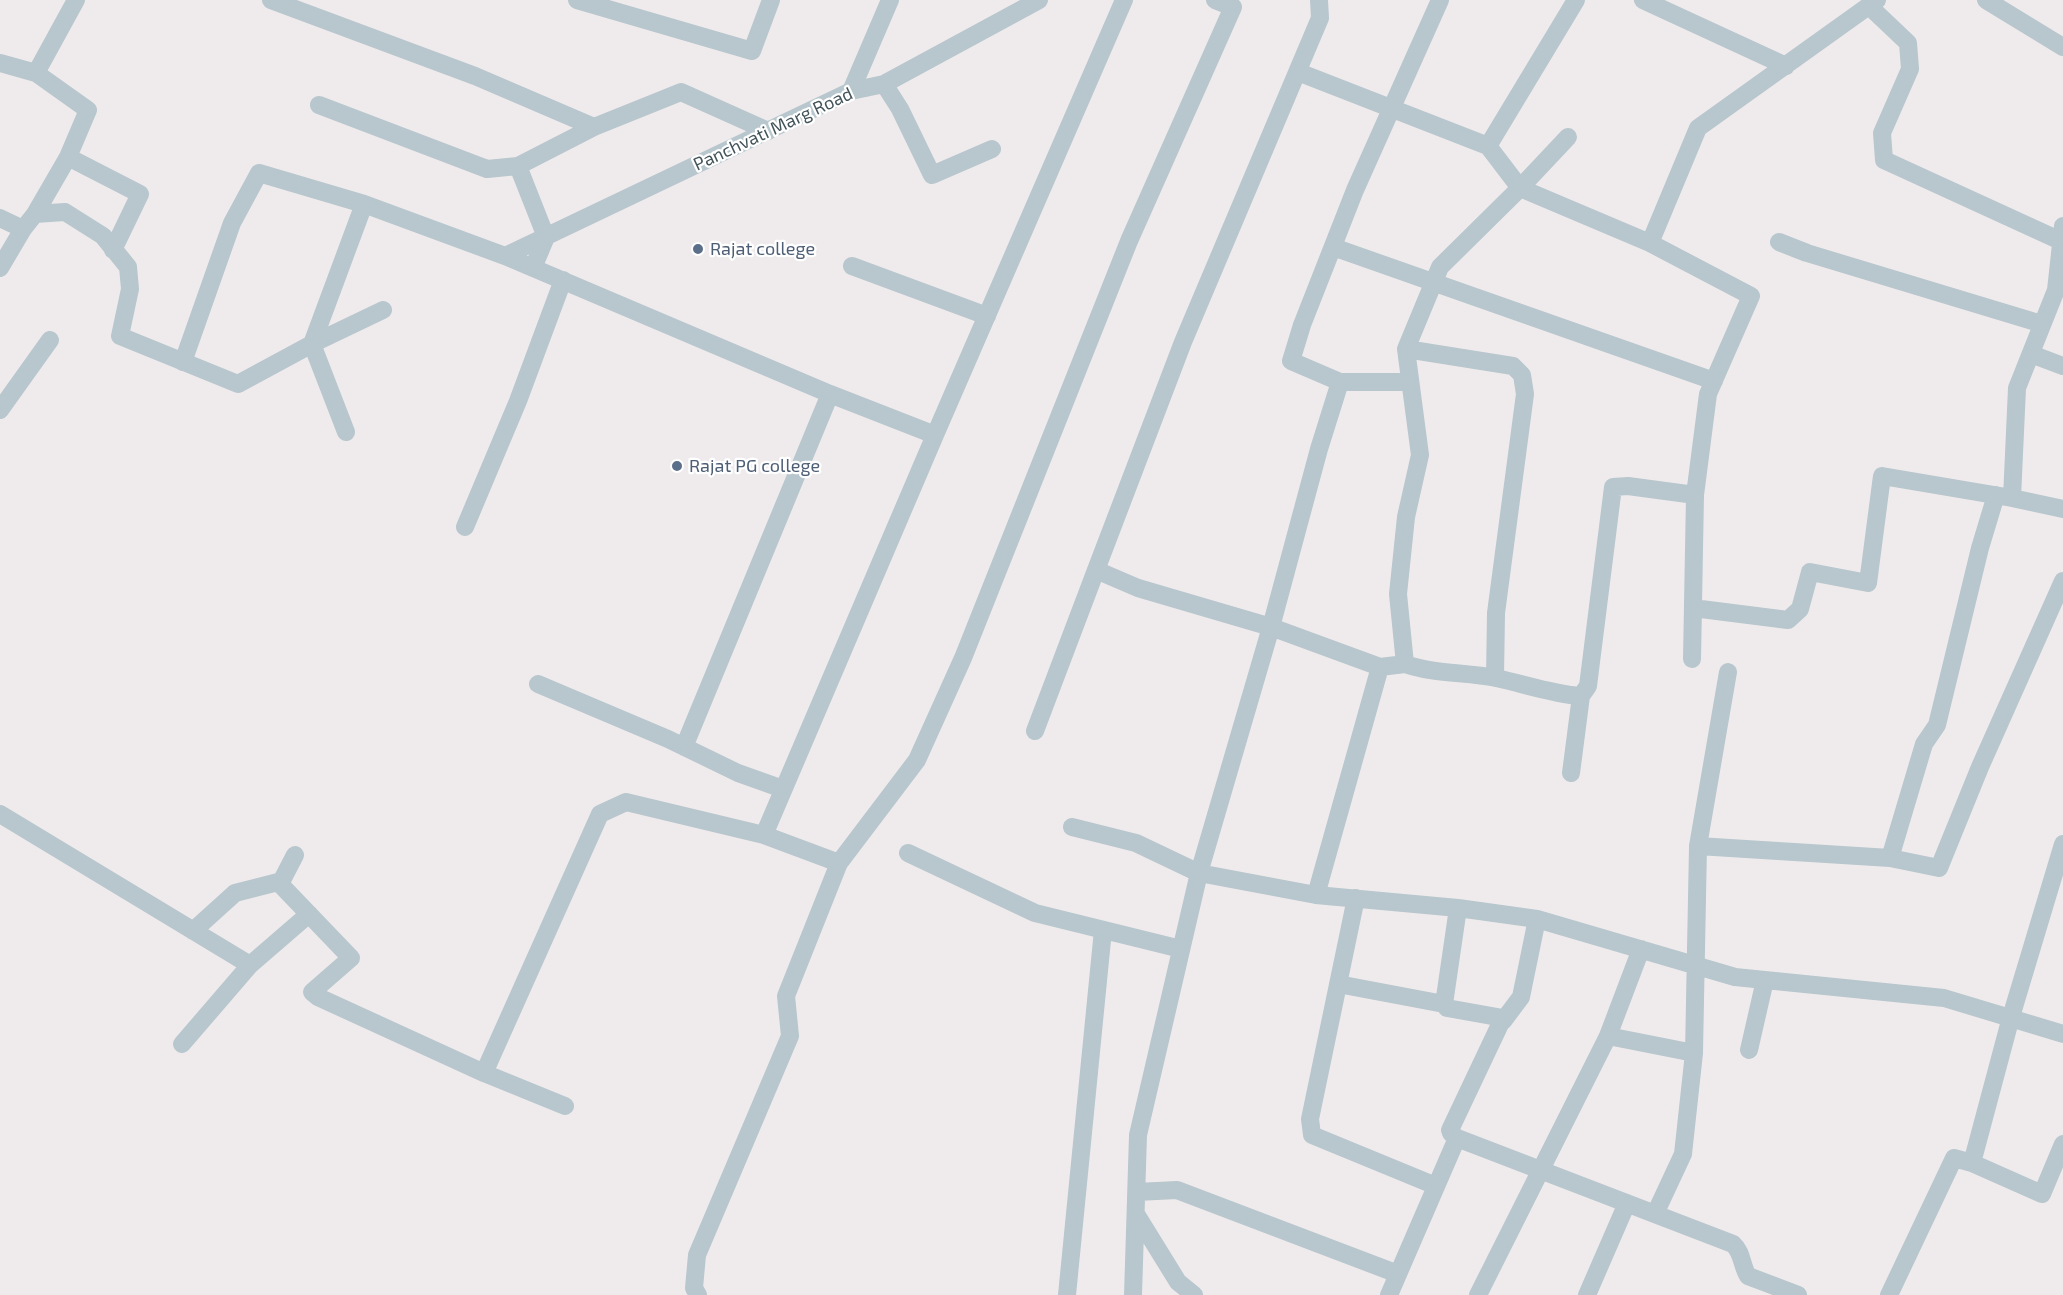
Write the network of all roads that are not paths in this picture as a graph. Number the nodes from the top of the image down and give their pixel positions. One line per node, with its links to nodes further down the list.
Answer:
1 (76, 0): 19 (street)
2 (271, 0): 25 (street)
3 (578, 0): 15 (street)
4 (771, 0): 15 (street)
5 (890, 0): 22 (street)
6 (1039, 0): 21 (street, Panchvati Marg Road)
7 (1124, 0): 50 (street)
8 (1215, 0): 92 (street)
9 (1319, 0): 20 (street)
10 (1440, 0): 24 (street)
11 (1576, 0): 28 (street)
12 (1644, 0): 18 (street)
13 (1986, 0): 16 (street)
14 (1873, 3): 18 (street); 38 (street)
15 (630, 8)
16 (2063, 46)
17 (0, 63): 19 (street)
18 (1786, 66): 40 (street)
19 (36, 72): 30 (street)
20 (1298, 72): 24 (street); 69 (street)
21 (884, 84): 22 (street, Panchvati Marg Road); 29 (street)
22 (851, 91): 26 (street, Panchvati Marg Road)
23 (319, 105): 31 (street)
24 (1391, 108): 28 (street); 41 (street)
25 (594, 127): 26 (street); 31 (street)
26 (768, 131): 37 (street, Panchvati Marg Road)
27 (1568, 136): 32 (street)
28 (1488, 146): 32 (street)
29 (992, 149)
30 (68, 157): 34 (street); 42 (street)
31 (518, 166): 37 (street)
32 (1520, 188): 40 (street); 48 (street)
33 (364, 204): 43 (street); 53 (street); 56 (street)
34 (35, 214): 36 (street); 42 (street)
35 (0, 218): 36 (street)
36 (23, 230): 45 (street)
37 (546, 237): 43 (street, Panchvati Marg Road); 46 (street)
38 (2062, 237): 51 (street)
39 (1779, 242): 51 (street)
40 (1650, 243): 58 (street)
41 (1333, 248): 48 (street); 59 (street)
42 (113, 250): 56 (street)
43 (505, 256): 46 (street)
44 (852, 266): 50 (street)
45 (0, 268)
46 (533, 268): 47 (street)
47 (563, 280): 61 (street); 68 (street)
48 (1434, 282): 54 (street); 58 (street)
49 (383, 310): 53 (street)
50 (987, 316): 64 (street)
51 (2042, 324): 55 (street)
52 (50, 340): 62 (street)
53 (312, 344): 56 (street); 63 (street)
54 (1406, 349): 60 (street); 77 (street)
55 (2031, 354): 57 (street); 66 (street)
56 (183, 362)
57 (2063, 366)
58 (1714, 381): 65 (street)
59 (1340, 382): 60 (street); 72 (street)
60 (1410, 382): 74 (street)
61 (830, 394): 64 (street); 81 (street)
62 (0, 410)
63 (346, 432)
64 (935, 435): 83 (street)
65 (1695, 495): 71 (street); 79 (street)
66 (2004, 497): 67 (street); 71 (street); 91 (street)
67 (2063, 509)
68 (465, 527)
69 (1096, 570): 72 (street); 80 (street)
70 (2063, 581): 91 (street)
71 (1693, 608): 73 (street)
72 (1271, 627): 75 (street); 93 (street)
73 (1692, 659)
74 (1405, 664): 75 (street); 77 (street)
75 (1380, 667): 95 (street)
76 (1728, 672): 88 (street)
77 (1495, 678): 79 (street)
78 (538, 684): 81 (street)
79 (1581, 696): 82 (street)
80 (1035, 731)
81 (684, 747): 83 (street)
82 (1571, 773)
83 (783, 789): 86 (street)
84 (0, 814): 101 (street)
85 (1072, 827): 93 (street)
86 (764, 835): 92 (street); 116 (street)
87 (2063, 844): 109 (street)
88 (1698, 846): 91 (street); 104 (street)
89 (908, 853): 100 (street)
90 (295, 855): 94 (street)
91 (1890, 858)
92 (839, 862): 129 (street)
93 (1199, 873): 95 (street); 102 (street)
94 (282, 881): 98 (street); 101 (street)
95 (1316, 895): 96 (street)
96 (1356, 898): 97 (street); 107 (street)
97 (1458, 908): 99 (street); 108 (street)
98 (309, 914): 105 (street); 116 (street)
99 (1537, 919): 103 (street); 110 (street)
100 (1103, 930): 102 (street); 130 (street)
101 (193, 931): 105 (street)
102 (1181, 949): 123 (street)
103 (1641, 949): 104 (street); 112 (street)
104 (1694, 964): 106 (street); 115 (street)
105 (250, 965): 113 (street)
106 (1765, 980): 109 (street); 114 (street)
107 (1338, 984): 108 (street); 122 (street)
108 (1444, 1004): 110 (street)
109 (2011, 1017): 111 (street); 120 (street)
110 (1503, 1021): 118 (street)
111 (2063, 1034)
112 (1608, 1036): 115 (street); 121 (street)
113 (182, 1044)
114 (1749, 1050)
115 (1694, 1053): 126 (street)
116 (484, 1073): 117 (street)
117 (565, 1106)
118 (1457, 1138): 121 (street); 122 (street)
119 (2063, 1144): 120 (street)
120 (1972, 1163): 137 (street)
121 (1539, 1170): 124 (street); 134 (street)
122 (1436, 1186): 127 (street)
123 (1137, 1192): 125 (street); 127 (street)
124 (1627, 1203): 126 (street); 135 (street)
125 (1136, 1214): 131 (street); 132 (street)
126 (1655, 1214): 128 (street)
127 (1398, 1274): 133 (street)
128 (1767, 1290): 136 (street)
129 (698, 1295)
130 (1067, 1295)
131 (1134, 1295)
132 (1194, 1295)
133 (1389, 1295)
134 (1478, 1295)
135 (1587, 1295)
136 (1798, 1295)
137 (1888, 1295)

